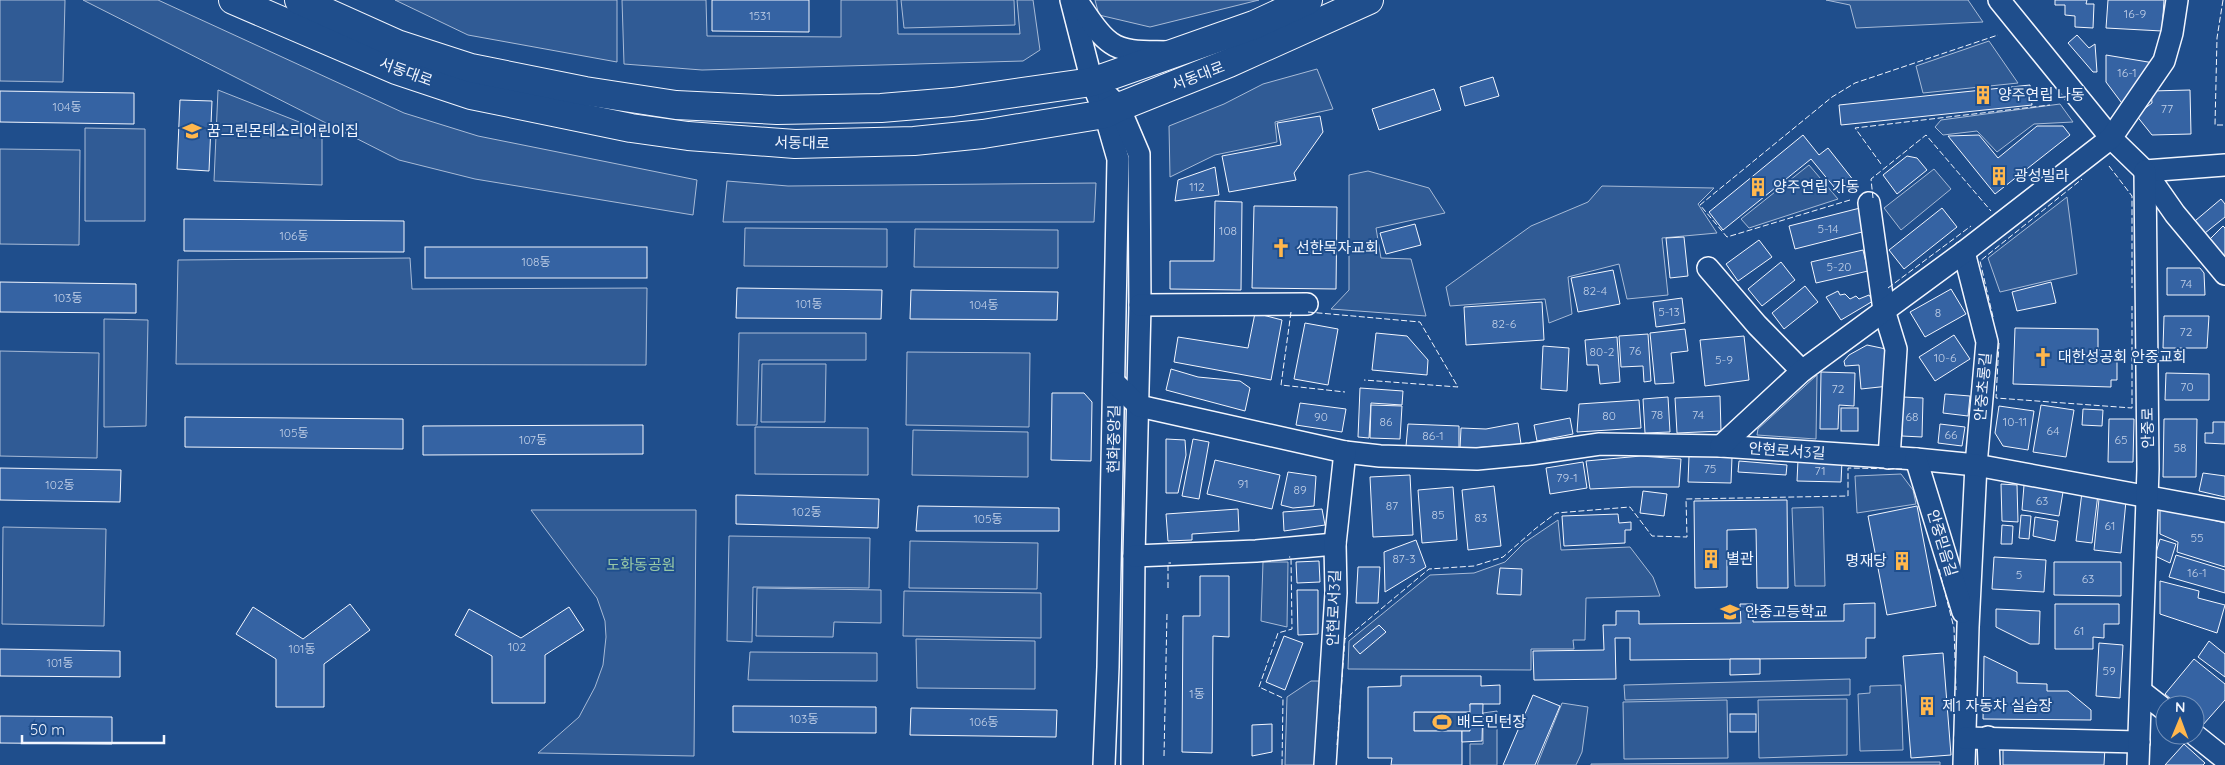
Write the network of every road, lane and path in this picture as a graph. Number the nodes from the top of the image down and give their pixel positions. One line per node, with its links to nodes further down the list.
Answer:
1 (233, 0): 11 (main road, 서동대로)
2 (299, 0): 10 (main road, 서동대로)
3 (1071, 0): 10 (street)
4 (1076, 0): 9 (street)
5 (1308, 0): 9 (main road, 서동대로)
6 (1369, 0): 11 (main road, 서동대로)
7 (1999, 0): 12 (street)
8 (2177, 0): 12 (street)
9 (1178, 52): 10 (main road, 서동대로)
10 (1092, 82): 11 (street)
11 (1112, 110): 20 (street); 23 (street, 현화중앙길)
12 (2111, 138): 14 (street); 16 (street)
13 (2225, 165): 14 (street)
14 (2145, 171): 18 (street); 30 (street, 안중로)
15 (1868, 203): 21 (street)
16 (1964, 252): 21 (street); 29 (street, 안중초롱길)
17 (1708, 268): 22 (street)
18 (2225, 274)
19 (1307, 304): 20 (street)
20 (1140, 305): 24 (street)
21 (1884, 310): 22 (street); 27 (street)
22 (1802, 371): 25 (street)
23 (1115, 383): 24 (street); 42 (street, 현화중앙길)
24 (1139, 406): 26 (street, 안현로서3길); 33 (street)
25 (1721, 446): 26 (street, 안현로서3길); 27 (street, 안현로서3길)
26 (1345, 452): 32 (street, 안현로서3길)
27 (1889, 458): 28 (street, 안현로서3길)
28 (1916, 459): 29 (street, 안현로서3길); 34 (street, 안중믿음길)
29 (1976, 465): 30 (street, 안현로서3길); 34 (street, 안중믿음길)
30 (2147, 495): 31 (street, 안현로서3길); 35 (street, 안중로)
31 (2225, 511)
32 (1335, 544): 33 (street); 44 (street, 안현로서3길)
33 (1134, 556): 43 (street)
34 (1968, 627): 38 (street, 안중믿음길)
35 (2142, 692): 36 (street); 39 (street, 안중로)
36 (2155, 702)
37 (1988, 737): 38 (street); 39 (street); 46 (street)
38 (1965, 738): 45 (street, 안중믿음길)
39 (2139, 742): 47 (street, 안중로)
40 (2205, 743): 41 (street)
41 (2225, 759)
42 (1104, 765)
43 (1132, 765)
44 (1325, 765)
45 (1964, 765)
46 (1989, 765)
47 (2138, 765)

